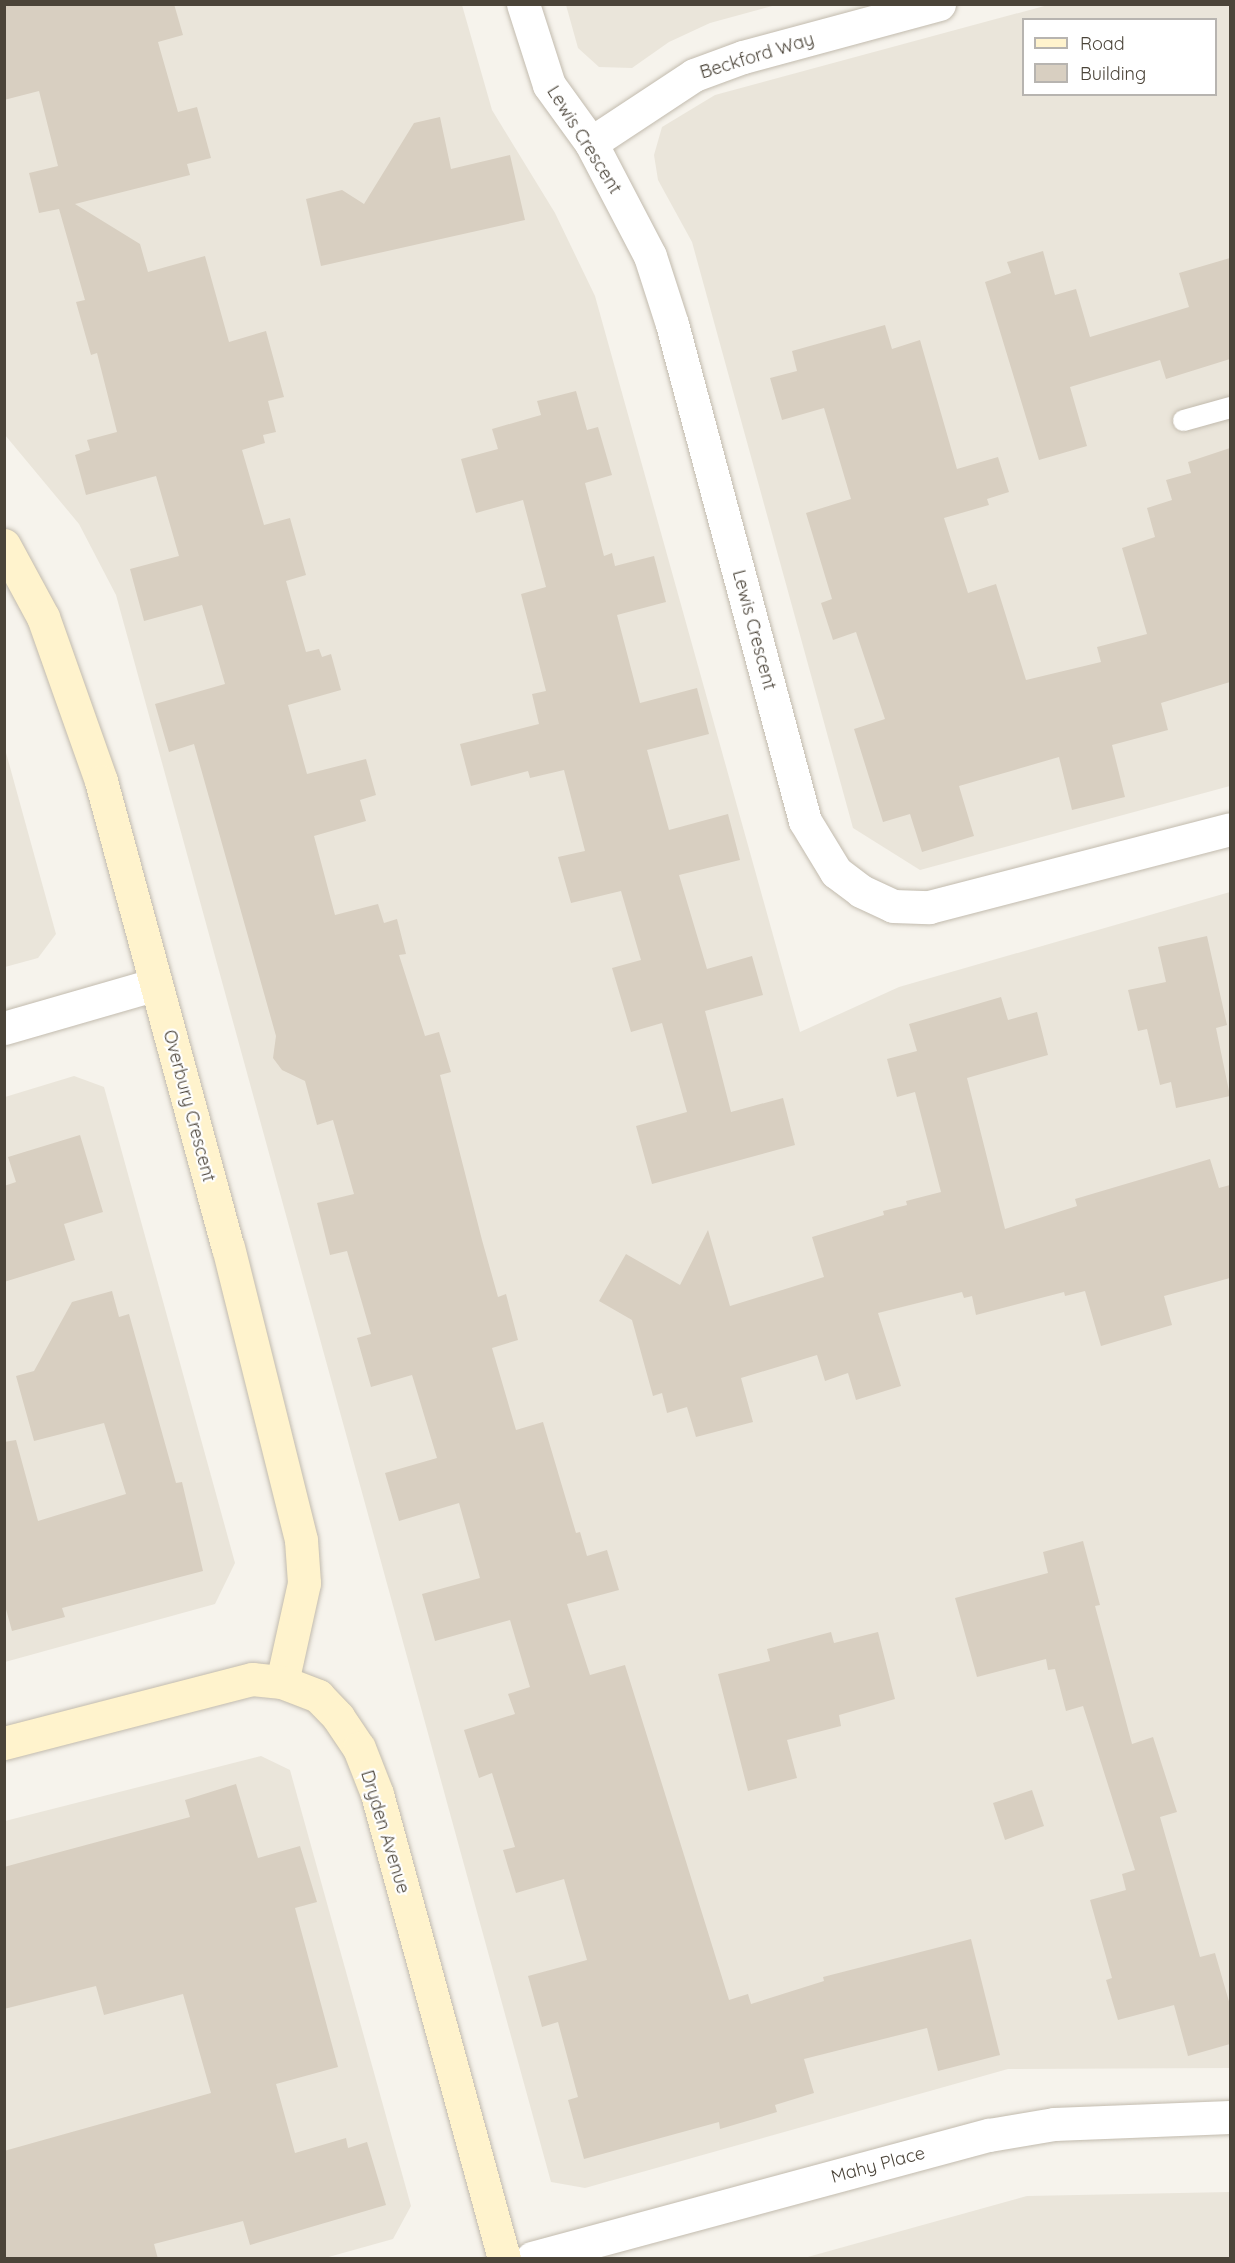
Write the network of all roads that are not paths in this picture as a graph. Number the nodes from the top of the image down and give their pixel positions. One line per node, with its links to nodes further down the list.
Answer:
1 (523, 4): 3 (street, Lewis Crescent)
2 (939, 4): 3 (street, Beckford Way)
3 (591, 143): 7 (street, Lewis Crescent)
4 (1230, 407): 5 (lane)
5 (1183, 420)
6 (4, 545): 8 (street, Overbury Crescent)
7 (1230, 829)
8 (156, 984): 9 (street); 10 (street, Overbury Crescent)
9 (4, 1028)
10 (282, 1682): 11 (street, Dryden Avenue); 13 (street, Dryden Avenue)
11 (4, 1743)
12 (1230, 2117): 14 (street, Mahy Place)
13 (504, 2259)
14 (532, 2259)

